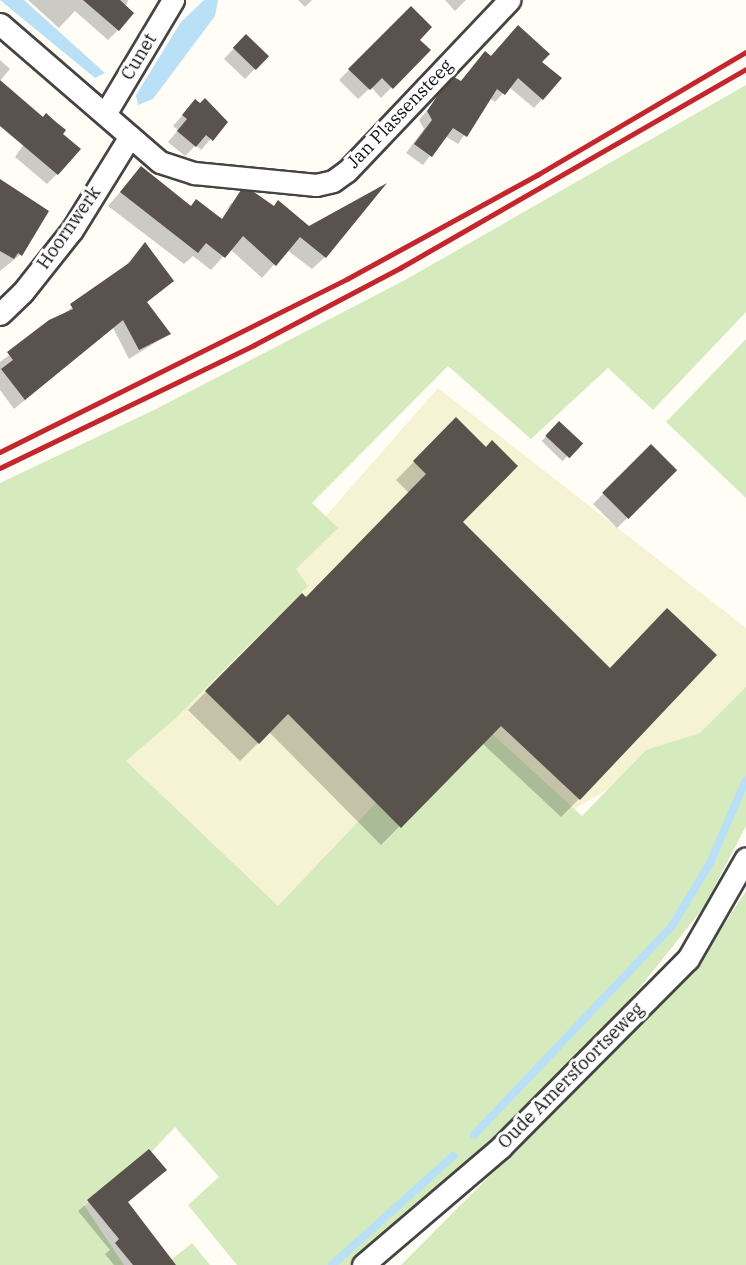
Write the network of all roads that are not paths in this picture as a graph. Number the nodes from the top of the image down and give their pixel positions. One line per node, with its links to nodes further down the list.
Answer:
1 (173, 0): 4 (street, Cunet)
2 (509, 0): 5 (street, Jan Plassensteeg)
3 (0, 24): 4 (street, Jan Plassensteeg)
4 (105, 114): 5 (street, Jan Plassensteeg)
5 (130, 136): 6 (street, Hoornwerk)
6 (0, 314)
7 (746, 858): 8 (street, Oude Amersfoortseweg)
8 (363, 1265)

